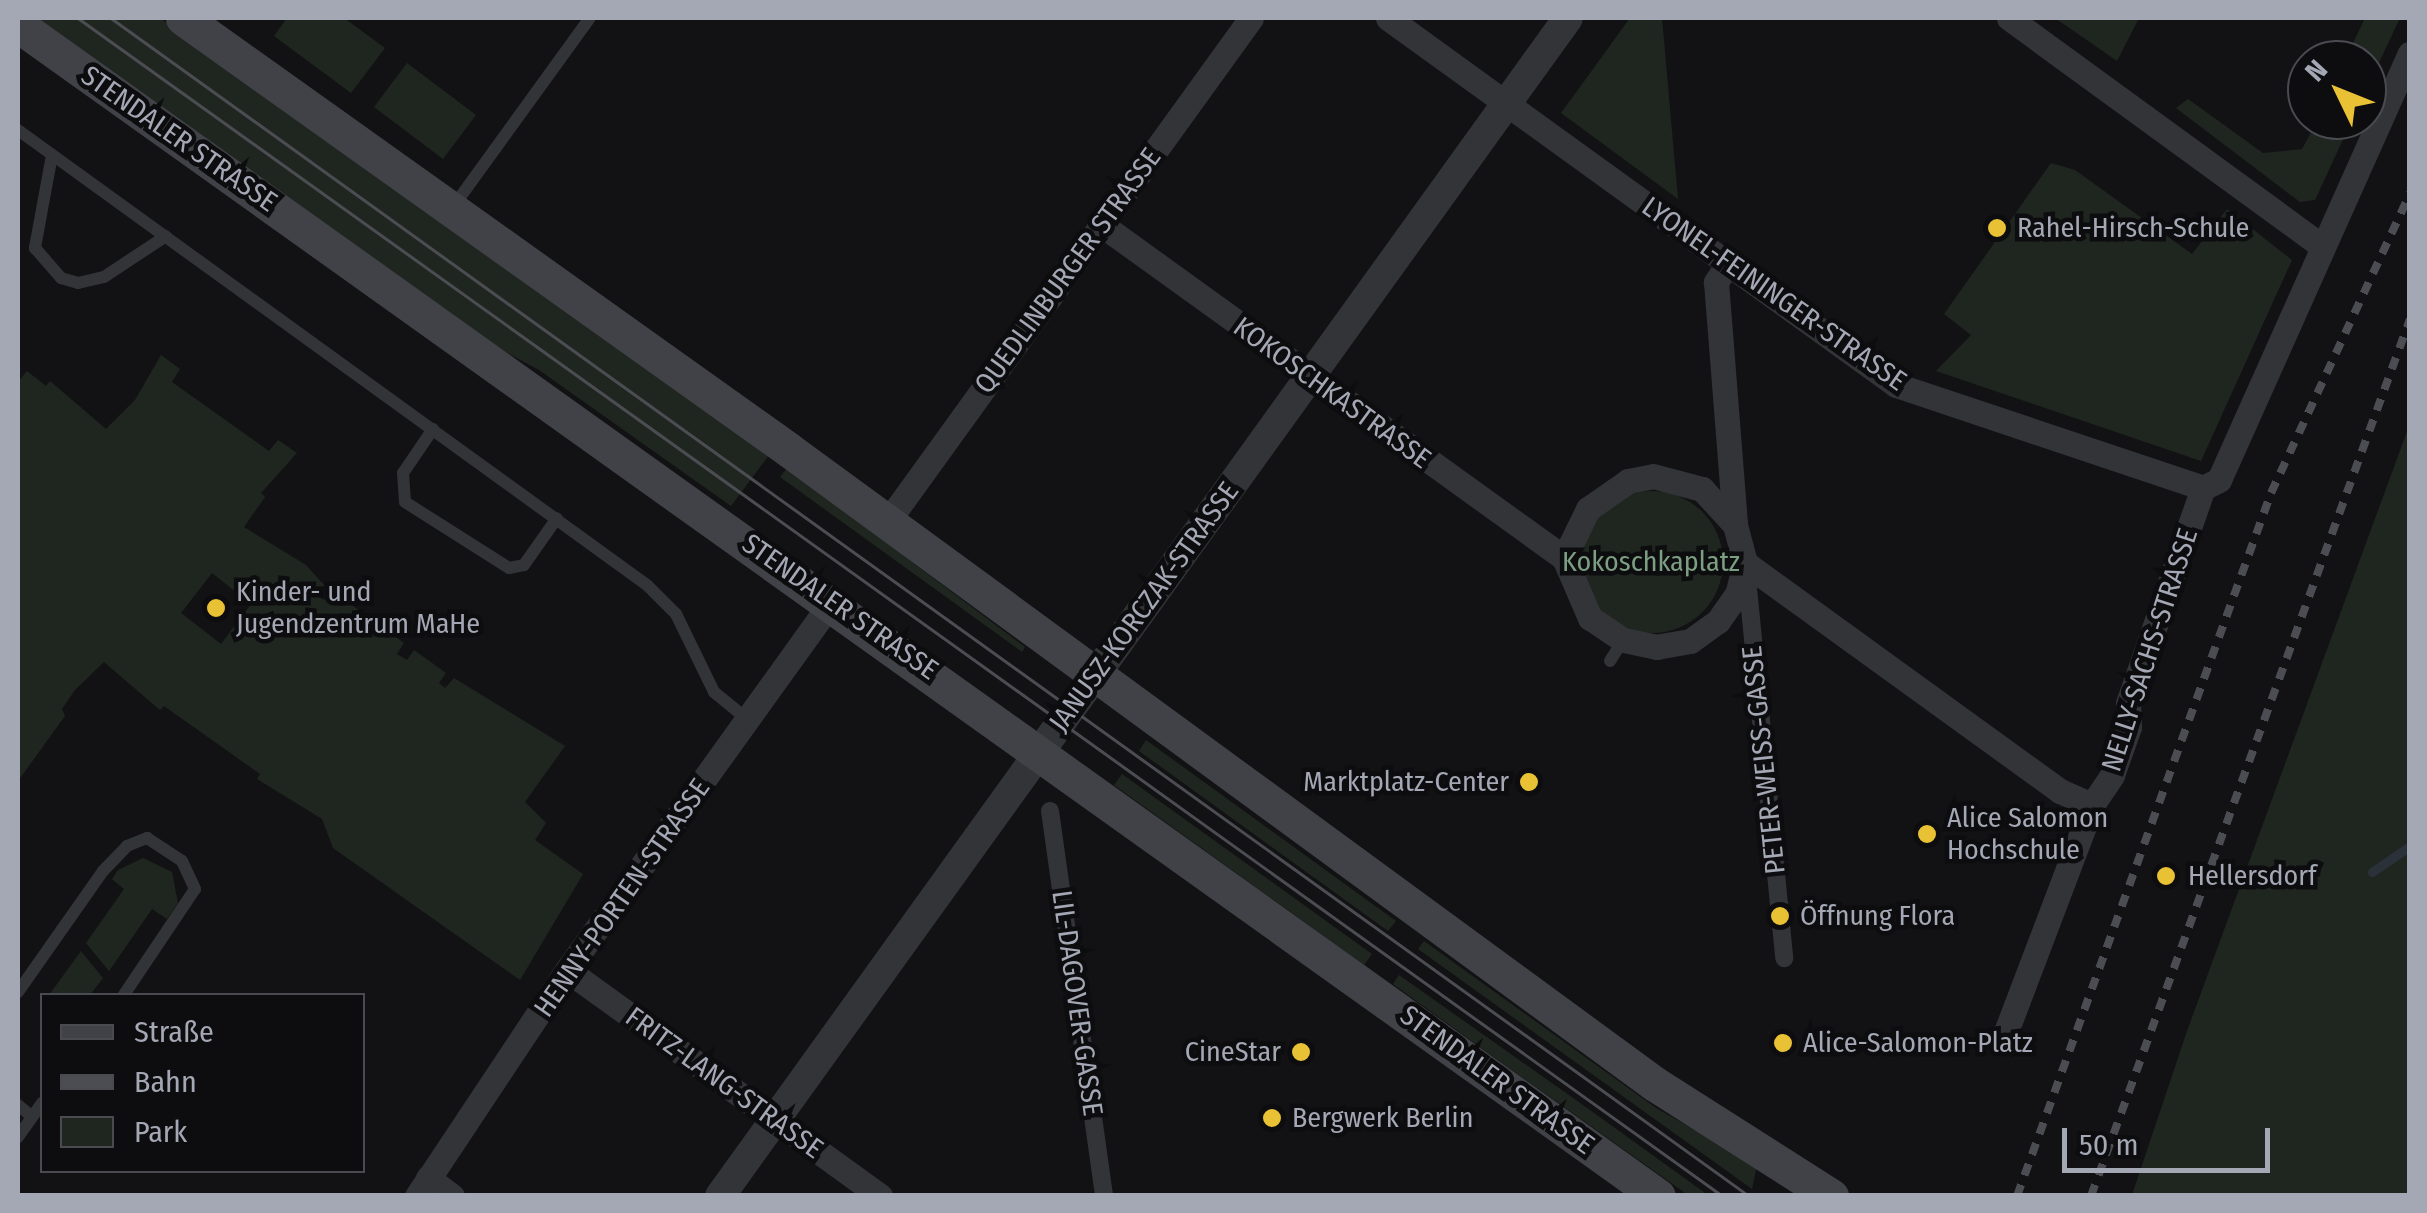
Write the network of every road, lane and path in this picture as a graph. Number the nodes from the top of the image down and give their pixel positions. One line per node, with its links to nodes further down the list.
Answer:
1 (184, 18): 12 (main road)
2 (590, 18): 12 (lane)
3 (1251, 18): 13 (street, QUEDLINBURGER STRASSE)
4 (1388, 18): 9 (street, LYONEL-FEININGER-STRASSE)
5 (1568, 18): 9 (street, JANUSZ-KORCZAK-STRASSE)
6 (2009, 18): 15 (street)
7 (18, 25): 25 (main road, STENDALER STRASSE)
8 (2410, 54): 15 (street, NELLY-SACHS-STRASSE)
9 (1507, 103): 16 (street, LYONEL-FEININGER-STRASSE); 17 (street, JANUSZ-KORCZAK-STRASSE)
10 (18, 130): 11 (lane)
11 (52, 155): 14 (lane); 14 (lane)
12 (452, 209): 21 (main road)
13 (1102, 225): 17 (street, KOKOSCHKASTRASSE); 21 (street, QUEDLINBURGER STRASSE)
14 (166, 236): 18 (lane)
15 (2322, 246): 19 (street, NELLY-SACHS-STRASSE)
16 (1728, 264): 19 (street, LYONEL-FEININGER-STRASSE); 22 (street)
17 (1310, 377): 23 (street, KOKOSCHKASTRASSE); 26 (street, JANUSZ-KORCZAK-STRASSE)
18 (433, 429): 20 (lane); 20 (lane)
19 (2203, 488): 29 (street, NELLY-SACHS-STRASSE)
20 (557, 518): 27 (lane)
21 (885, 525): 26 (main road)
22 (1736, 525): 23 (street); 24 (street)
23 (1564, 558): 24 (street)
24 (1745, 563): 29 (street); 31 (street, PETER-WEISS-GASSE)
25 (831, 602): 27 (street, HENNY-PORTEN-STRASSE); 28 (main road, STENDALER STRASSE)
26 (1094, 676): 28 (street, JANUSZ-KORCZAK-STRASSE); 42 (main road)
27 (747, 720): 32 (street, HENNY-PORTEN-STRASSE)
28 (1041, 750): 39 (street, JANUSZ-KORCZAK-STRASSE); 47 (main road, STENDALER STRASSE)
29 (2092, 805): 35 (street, NELLY-SACHS-STRASSE)
30 (1050, 812): 46 (street, LIL-DAGOVER-GASSE)
31 (1784, 958)
32 (568, 970): 39 (street, FRITZ-LANG-STRASSE); 41 (street, HENNY-PORTEN-STRASSE)
33 (18, 992): 34 (lane)
34 (125, 993)
35 (2004, 1038)
36 (18, 1105): 38 (lane)
37 (40, 1106): 38 (lane)
38 (32, 1116): 40 (lane)
39 (775, 1120): 44 (street, JANUSZ-KORCZAK-STRASSE); 45 (street, FRITZ-LANG-STRASSE)
40 (18, 1137)
41 (422, 1187): 43 (street)
42 (1819, 1193)
43 (452, 1196)
44 (720, 1196)
45 (880, 1196)
46 (1104, 1196)
47 (1658, 1196)

